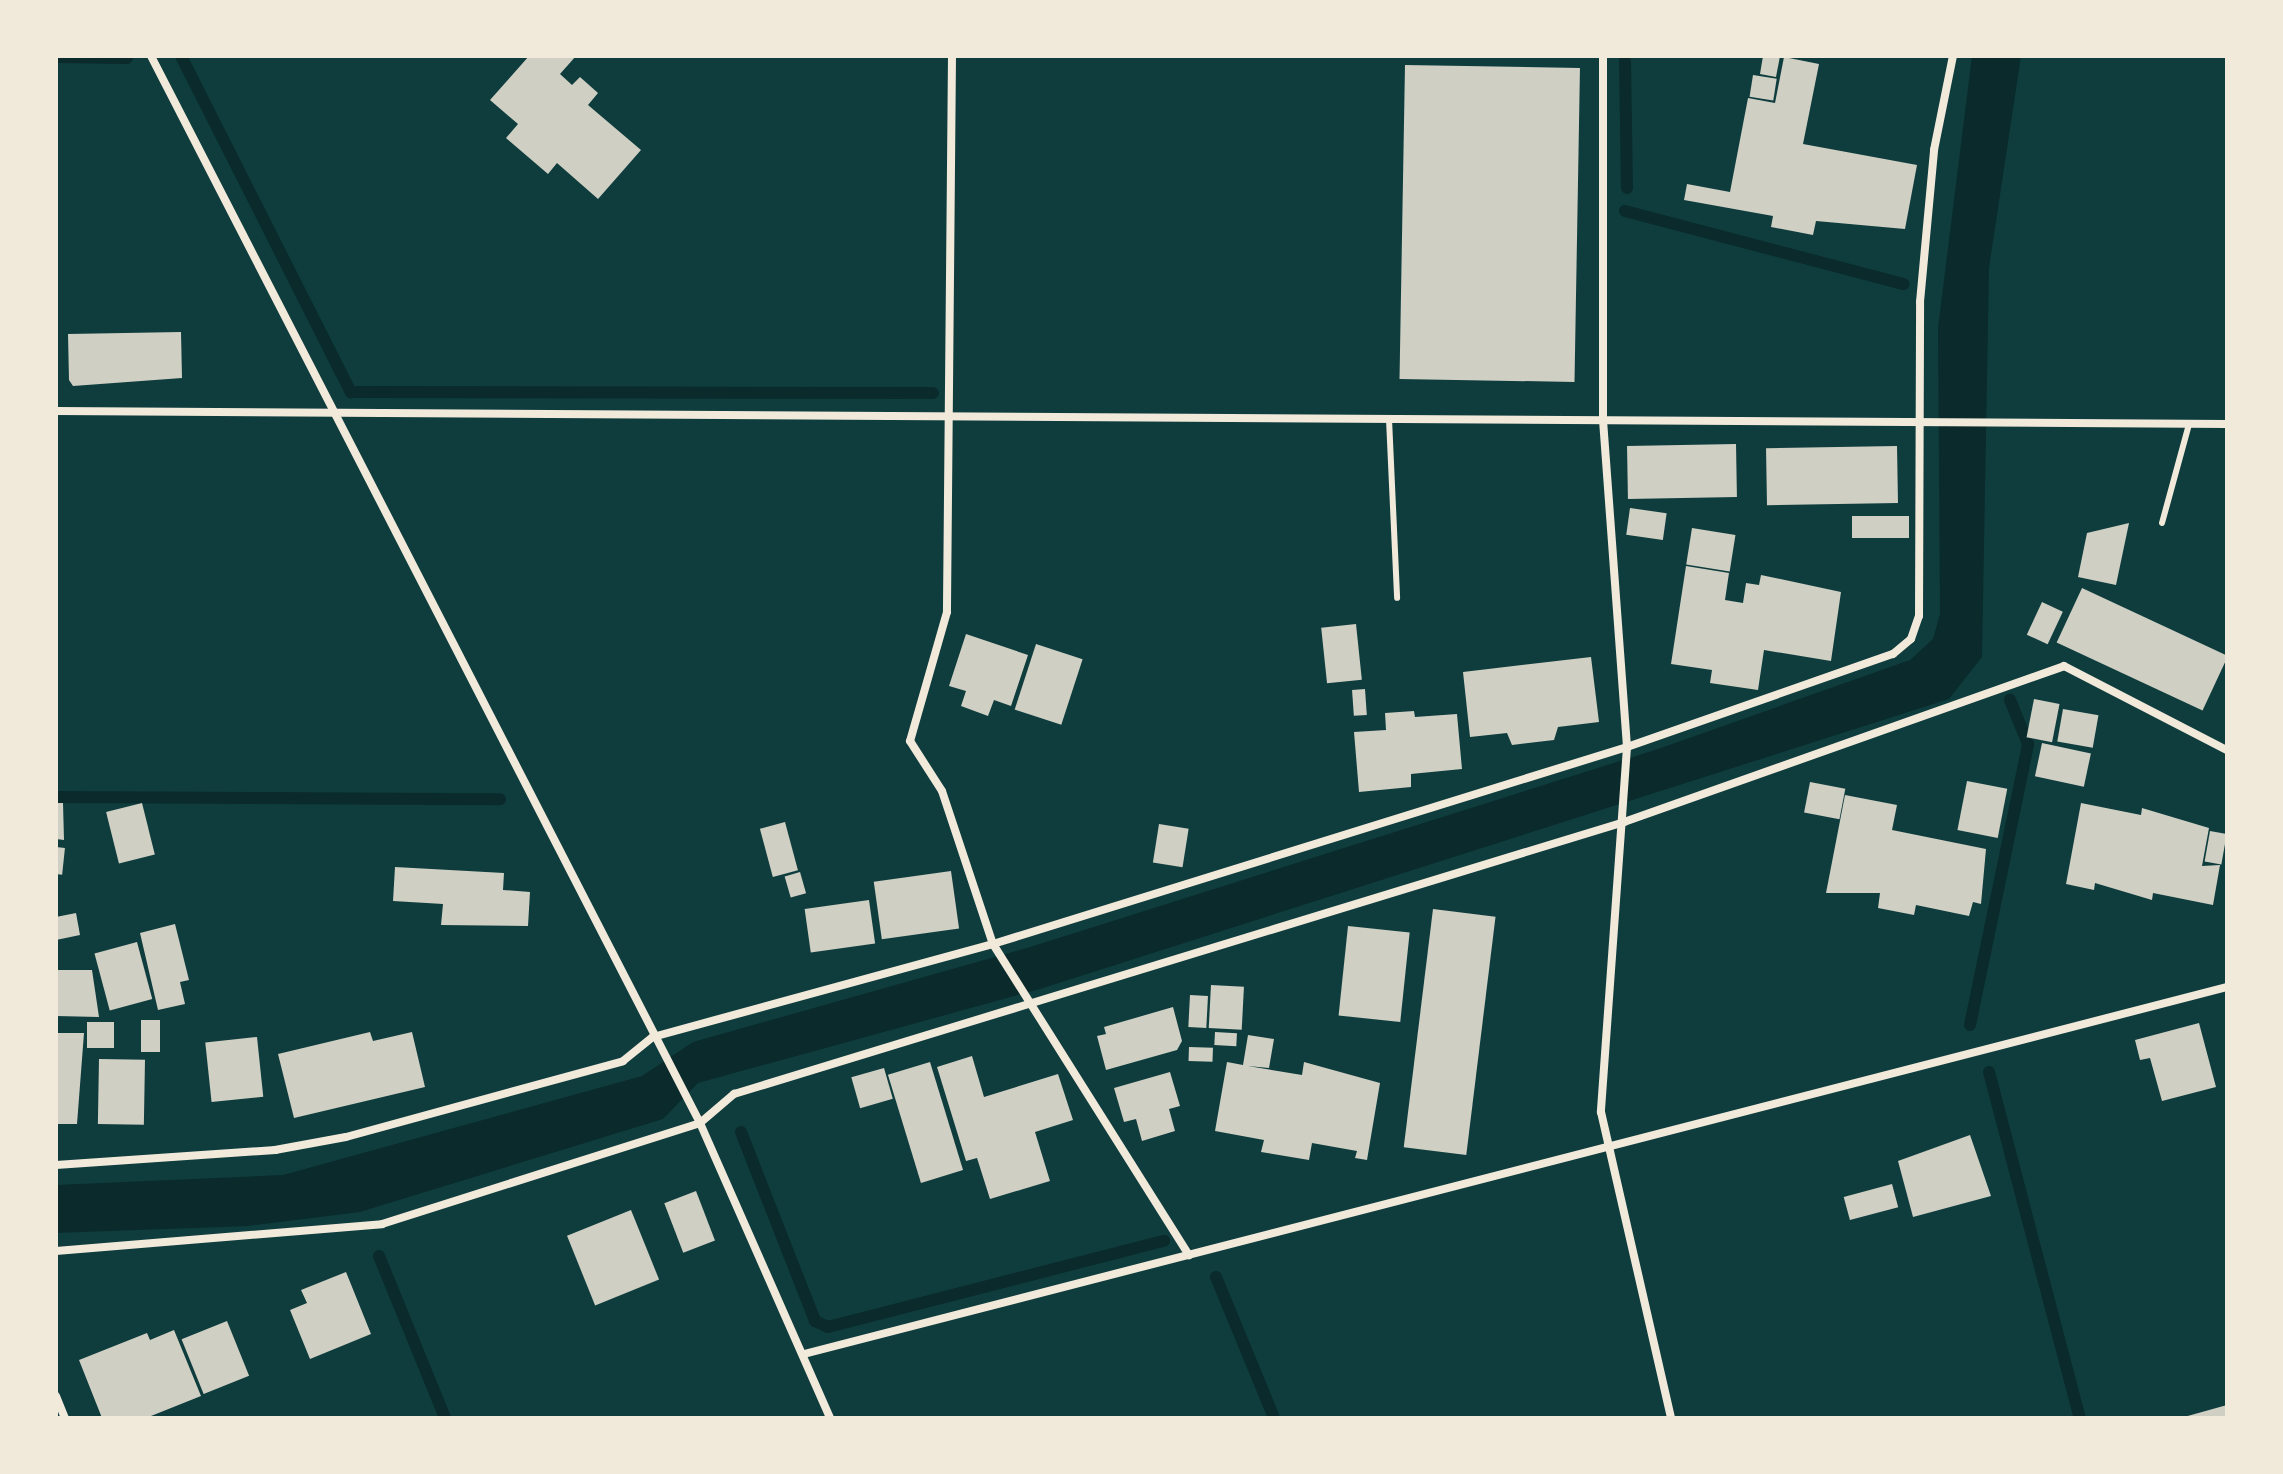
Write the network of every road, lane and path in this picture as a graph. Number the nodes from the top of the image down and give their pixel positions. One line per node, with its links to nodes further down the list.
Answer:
1 (151, 56): 6 (street)
2 (952, 56): 7 (street)
3 (1603, 56): 9 (street)
4 (1953, 56): 10 (street)
5 (56, 411): 6 (street)
6 (336, 413): 7 (street); 21 (street)
7 (950, 419): 8 (street); 18 (street)
8 (1389, 419): 9 (street); 14 (lane)
9 (1603, 420): 10 (street); 15 (street)
10 (1917, 424): 11 (street); 15 (street)
11 (2189, 424): 12 (street); 13 (lane)
12 (2227, 424)
13 (2162, 523)
14 (1397, 598)
15 (1627, 750): 17 (street); 18 (street)
16 (2227, 750): 17 (street)
17 (1624, 822): 20 (street); 23 (street)
18 (995, 948): 20 (street); 21 (street)
19 (2227, 987): 23 (street)
20 (1030, 1000): 22 (street); 26 (street)
21 (653, 1037): 22 (street); 24 (street)
22 (700, 1123): 25 (street); 27 (street)
23 (1605, 1150): 26 (street); 31 (street)
24 (56, 1165)
25 (56, 1251)
26 (1189, 1255): 27 (street)
27 (804, 1354): 30 (street)
28 (56, 1396): 29 (street)
29 (65, 1418)
30 (830, 1418)
31 (1671, 1418)

